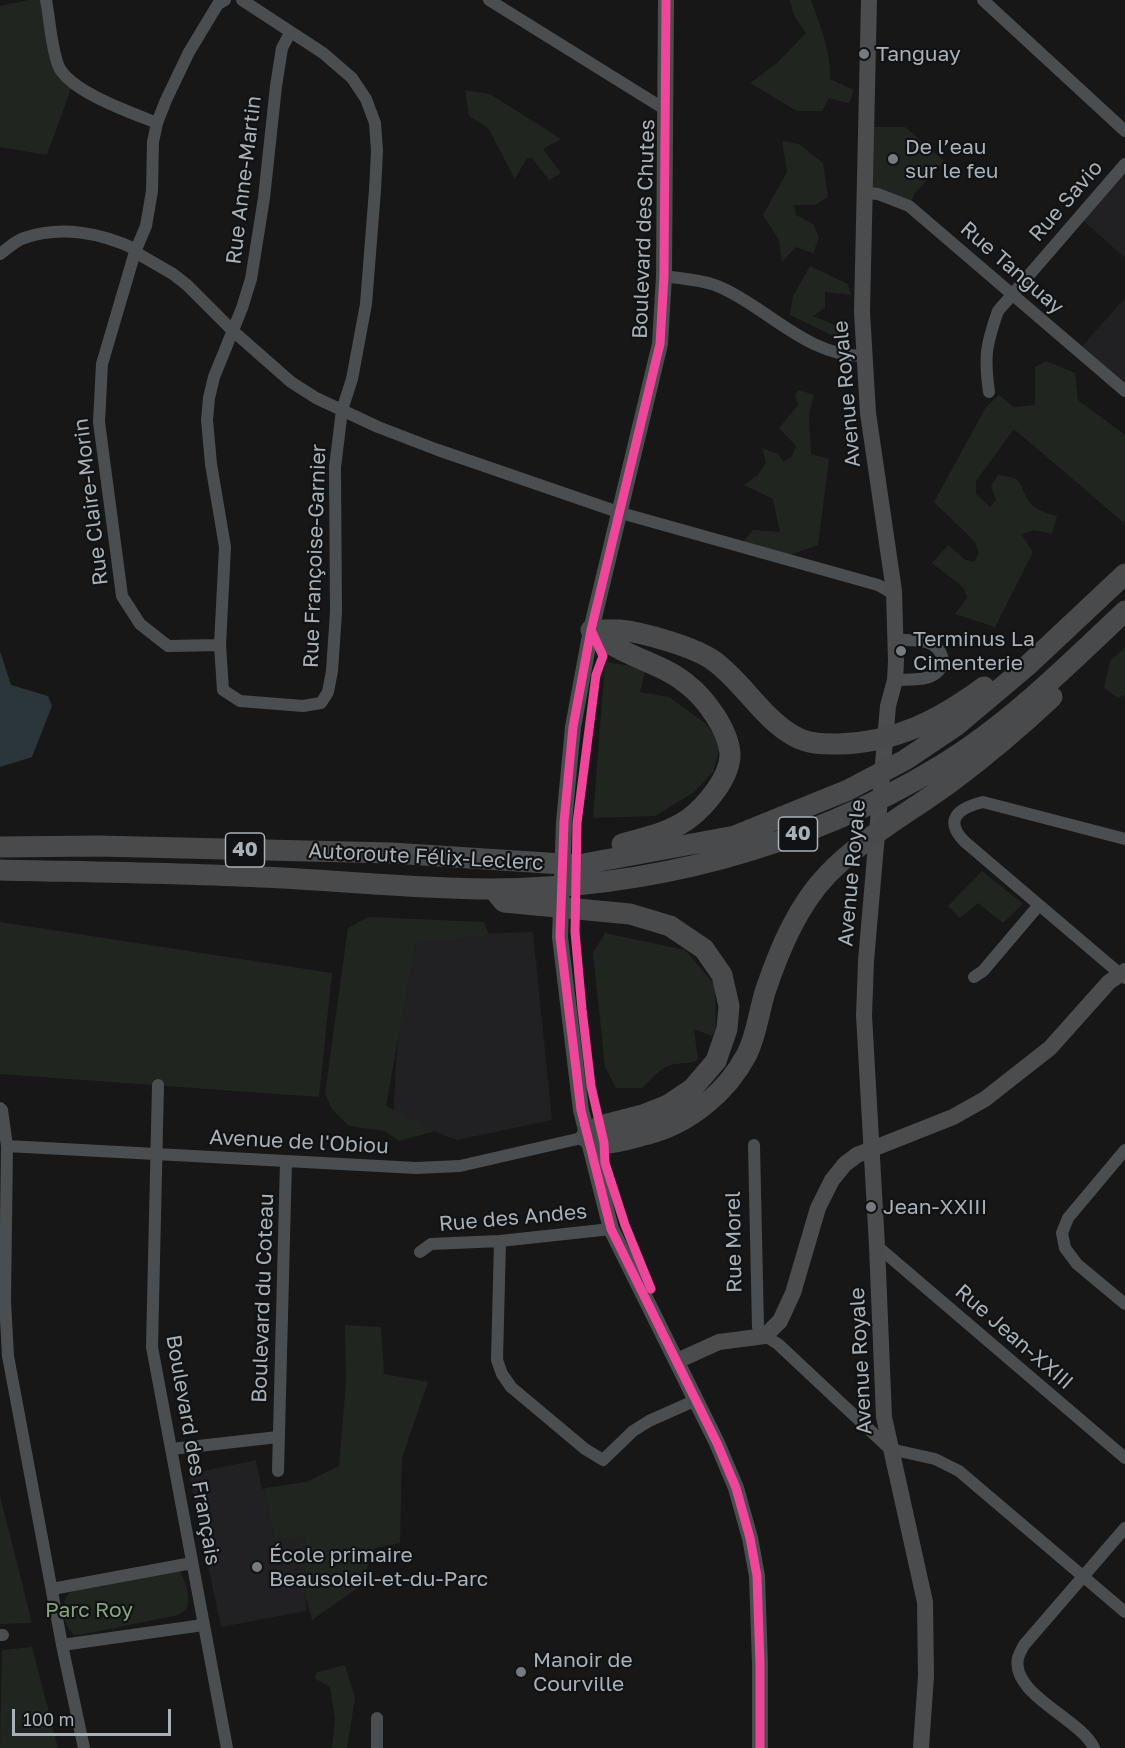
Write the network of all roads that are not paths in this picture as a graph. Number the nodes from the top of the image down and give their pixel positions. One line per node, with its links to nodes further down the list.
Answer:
1 (46, 0): 10 (street)
2 (225, 0): 10 (street, Rue Claire-Morin)
3 (242, 0): 8 (street)
4 (489, 0): 9 (street)
5 (666, 0): 9 (street, Boulevard des Chutes)
6 (869, 0): 13 (street, Avenue Royale)
7 (983, 0): 11 (street)
8 (290, 33): 18 (street, Rue Anne-Martin); 22 (street)
9 (666, 110): 16 (street, Boulevard des Chutes)
10 (158, 123): 14 (street, Rue Claire-Morin)
11 (1125, 131)
12 (1125, 164): 17 (street, Rue Savio)
13 (865, 193): 17 (street, Rue Tanguay); 19 (street, Avenue Royale)
14 (135, 252): 15 (street); 18 (street); 29 (street, Rue Claire-Morin)
15 (0, 254)
16 (664, 276): 19 (street); 23 (street, Boulevard des Chutes)
17 (1012, 294): 20 (street, Rue Tanguay); 21 (street, Rue Savio)
18 (233, 331): 22 (street); 29 (street, Rue Françoise-Garnier)
19 (865, 356): 25 (street, Avenue Royale)
20 (1125, 391)
21 (989, 392)
22 (342, 410): 23 (street); 29 (street, Rue Françoise-Garnier)
23 (621, 513): 25 (street); 27 (street, Boulevard des Chutes)
24 (1125, 574): 30 (highway, Autoroute Félix-Leclerc / 40)
25 (894, 594): 28 (street, Avenue Royale)
26 (1125, 611): 31 (highway, Autoroute Félix-Leclerc / 40)
27 (591, 630): 30 (highway); 35 (highway); 43 (street, Boulevard des Chutes)
28 (895, 640): 32 (street, Avenue Royale); 32 (street)
29 (220, 645)
30 (1027, 666): 35 (highway, Autoroute Félix-Leclerc / 40)
31 (1061, 672): 37 (highway, Autoroute Félix-Leclerc / 40); 43 (highway)
32 (895, 680): 46 (street, Avenue Royale)
33 (1125, 839): 38 (street)
34 (0, 847): 35 (highway, Autoroute Félix-Leclerc / 40)
35 (492, 859)
36 (0, 870): 37 (highway, Autoroute Félix-Leclerc / 40)
37 (493, 889): 43 (highway)
38 (1039, 905): 39 (street); 40 (street)
39 (1124, 974): 46 (street)
40 (975, 977)
41 (158, 1085): 48 (street, Boulevard des Français)
42 (0, 1108): 44 (street)
43 (586, 1137): 49 (street, Avenue de l'Obiou); 50 (street, Boulevard des Chutes)
44 (6, 1140): 48 (street, Avenue de l'Obiou); 66 (street)
45 (754, 1145): 55 (street, Rue Morel)
46 (871, 1149): 52 (street, Avenue Royale); 55 (street)
47 (1125, 1150): 54 (street)
48 (157, 1154): 49 (street, Avenue de l'Obiou); 59 (street, Boulevard des Français)
49 (286, 1161): 58 (street, Boulevard du Coteau)
50 (611, 1229): 51 (street, Rue des Andes); 56 (street, Boulevard des Chutes)
51 (500, 1241): 53 (street, Rue des Andes); 57 (street)
52 (877, 1246): 60 (street, Avenue Royale); 61 (street, Rue Jean-XXIII)
53 (420, 1252)
54 (1125, 1304)
55 (765, 1336): 56 (street); 60 (street)
56 (678, 1361): 57 (street, Boulevard des Chutes)
57 (696, 1400): 74 (street, Boulevard des Chutes)
58 (278, 1437): 59 (street); 62 (street, Boulevard du Coteau)
59 (172, 1449): 64 (street, Boulevard des Français)
60 (890, 1449): 65 (street); 75 (street, Avenue Royale)
61 (1125, 1458)
62 (278, 1470)
63 (1125, 1528): 65 (street)
64 (192, 1563): 66 (street); 68 (street, Boulevard des Français)
65 (1083, 1577): 67 (street); 76 (street)
66 (52, 1589): 69 (street)
67 (1125, 1612)
68 (203, 1625): 69 (street); 72 (street, Boulevard des Français)
69 (62, 1645): 71 (street)
70 (377, 1718): 73 (street)
71 (84, 1748)
72 (227, 1748)
73 (377, 1748)
74 (760, 1748)
75 (921, 1748)
76 (1094, 1748)

